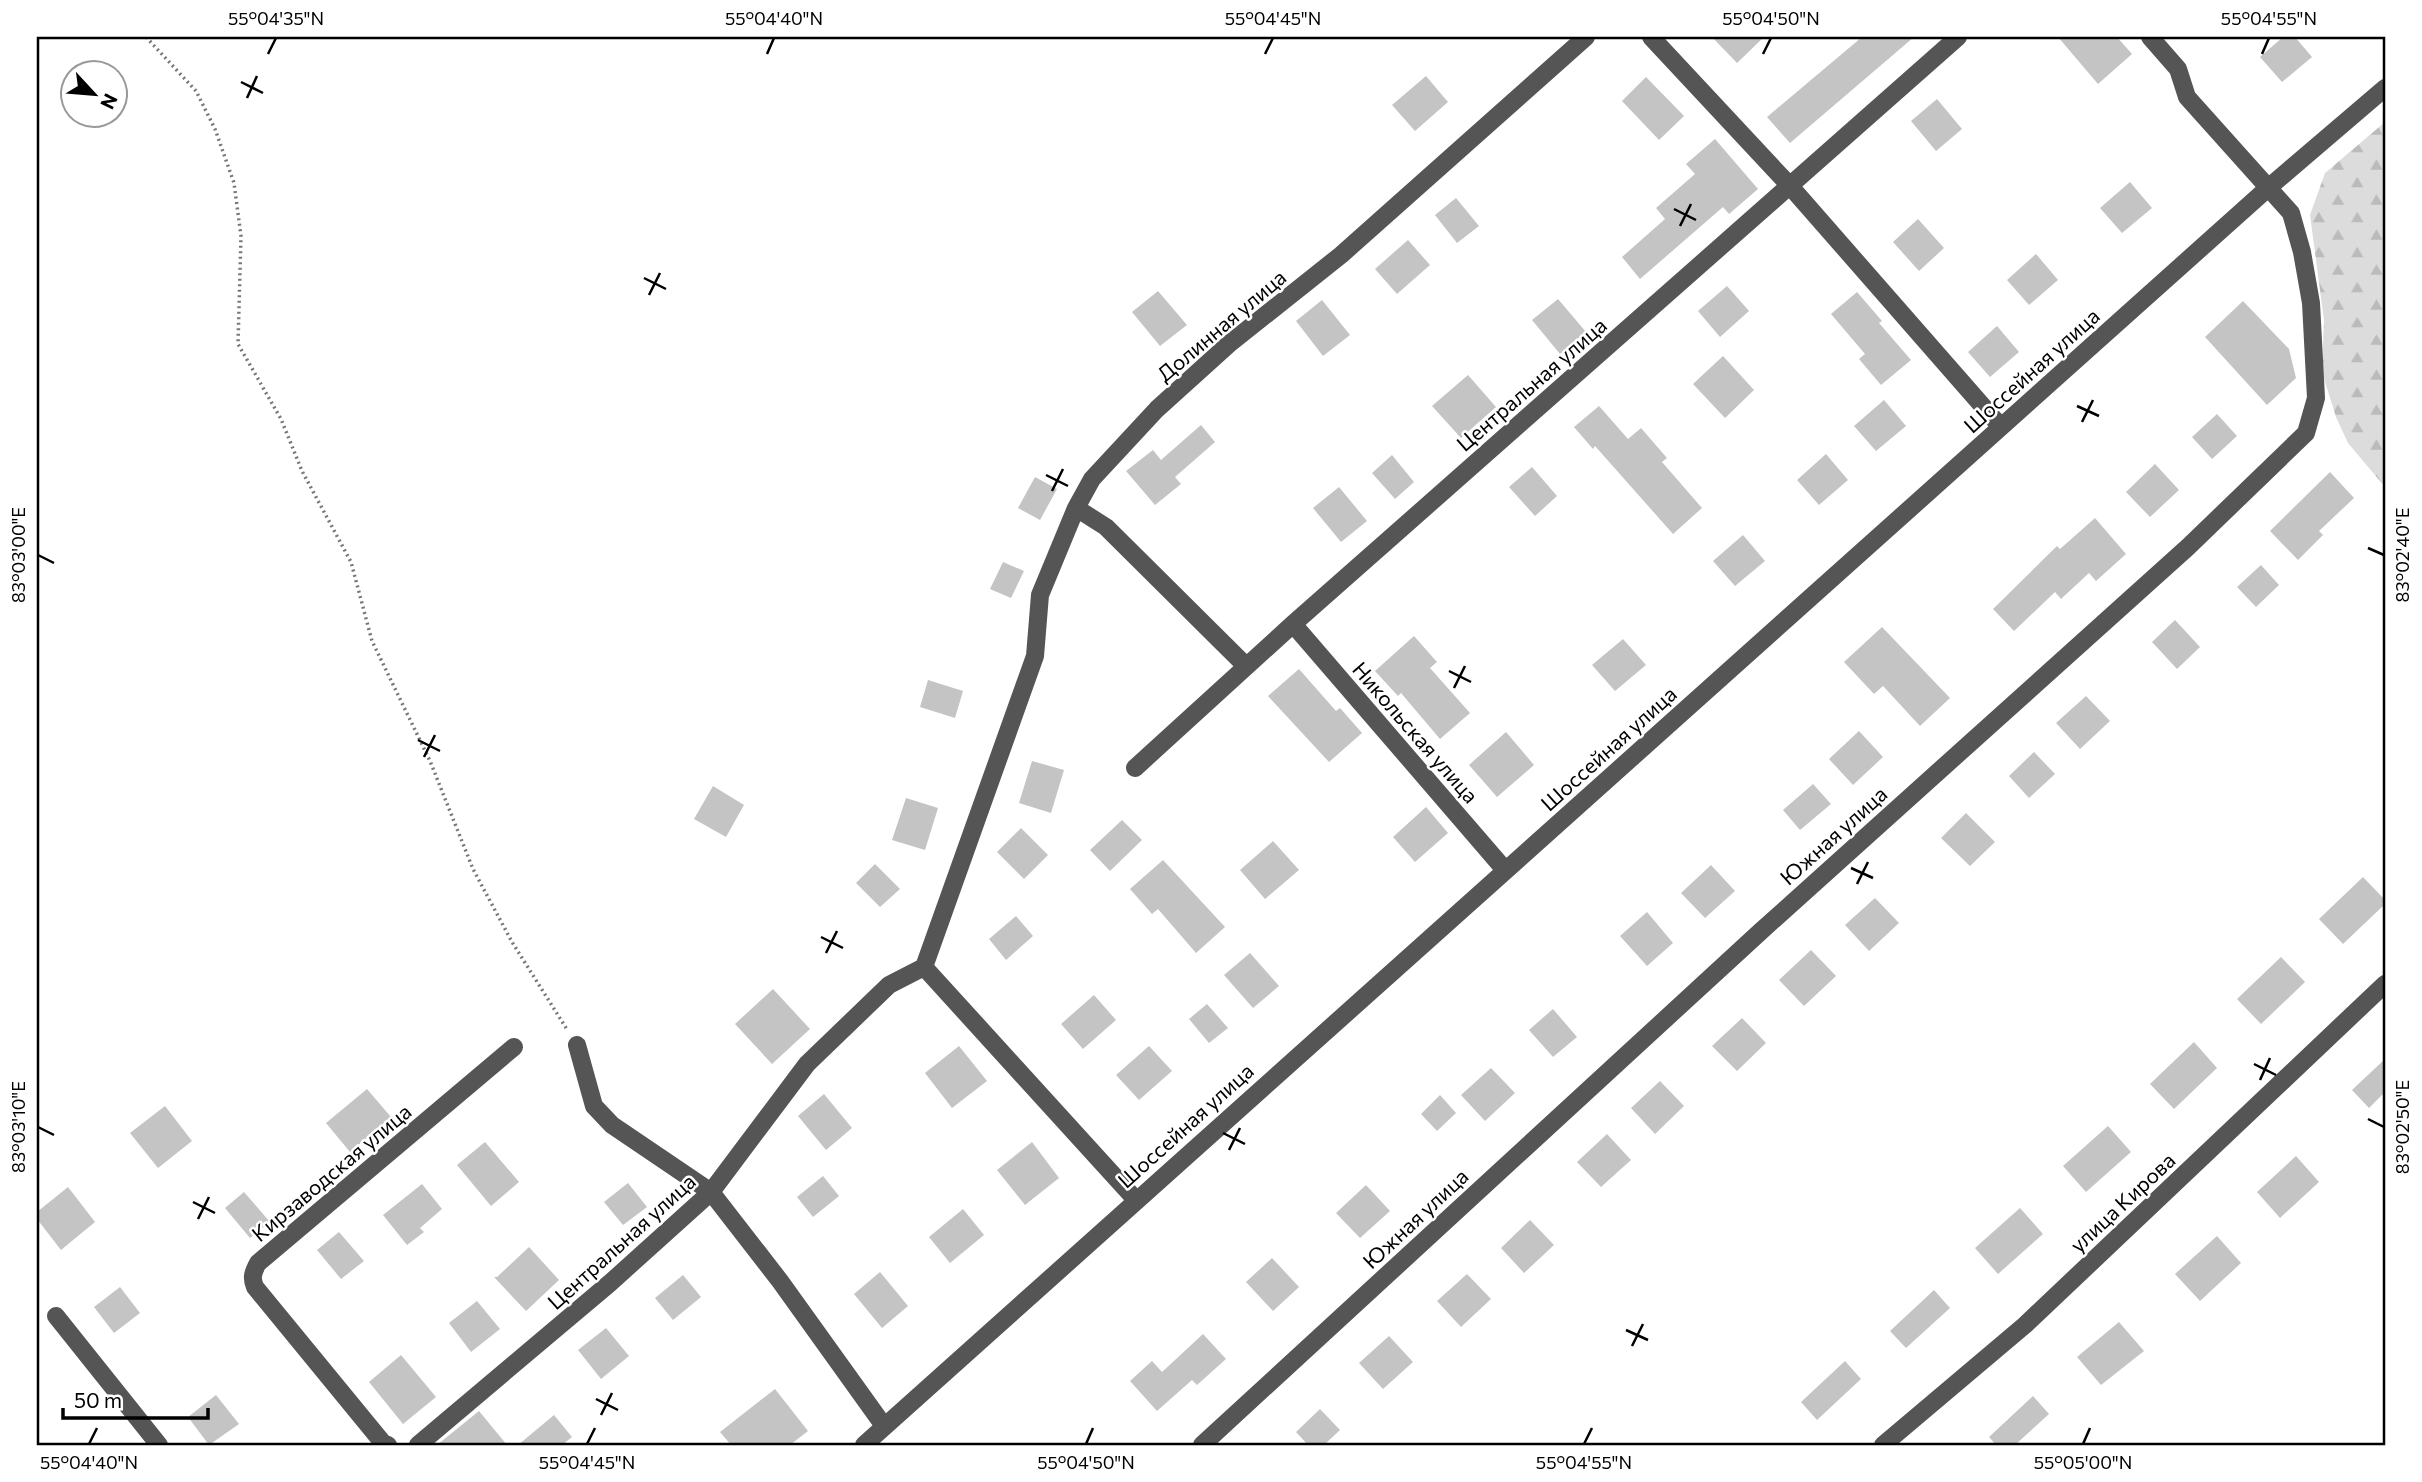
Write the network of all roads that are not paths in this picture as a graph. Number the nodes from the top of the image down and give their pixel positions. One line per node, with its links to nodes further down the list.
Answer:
1 (1586, 37): 9 (street, Долинная улица)
2 (1651, 37): 6 (street)
3 (1958, 37): 6 (street, Центральная улица)
4 (2150, 37): 7 (street, Южная улица)
5 (2385, 88): 7 (street, Шоссейная улица)
6 (1790, 186): 8 (street); 10 (street, Центральная улица)
7 (2268, 188): 8 (street, Шоссейная улица); 26 (street, Южная улица)
8 (2001, 427): 13 (street, Шоссейная улица)
9 (1076, 508): 11 (street); 14 (street, Долинная улица)
10 (1293, 624): 11 (street, Центральная улица); 13 (street, Никольская улица)
11 (1246, 666): 12 (street, Центральная улица)
12 (1135, 768)
13 (1504, 870): 19 (street, Шоссейная улица)
14 (924, 967): 18 (street, Центральная улица); 19 (street)
15 (2385, 984): 27 (street, улица Кирова)
16 (578, 1045): 18 (street)
17 (514, 1047): 23 (street, Кирзаводская улица)
18 (711, 1192): 21 (street); 24 (street, Центральная улица)
19 (1136, 1200): 21 (street, Шоссейная улица)
20 (56, 1316): 22 (street)
21 (884, 1426): 25 (street, Шоссейная улица)
22 (159, 1445)
23 (388, 1445)
24 (418, 1445)
25 (864, 1445)
26 (1202, 1445)
27 (1883, 1445)

